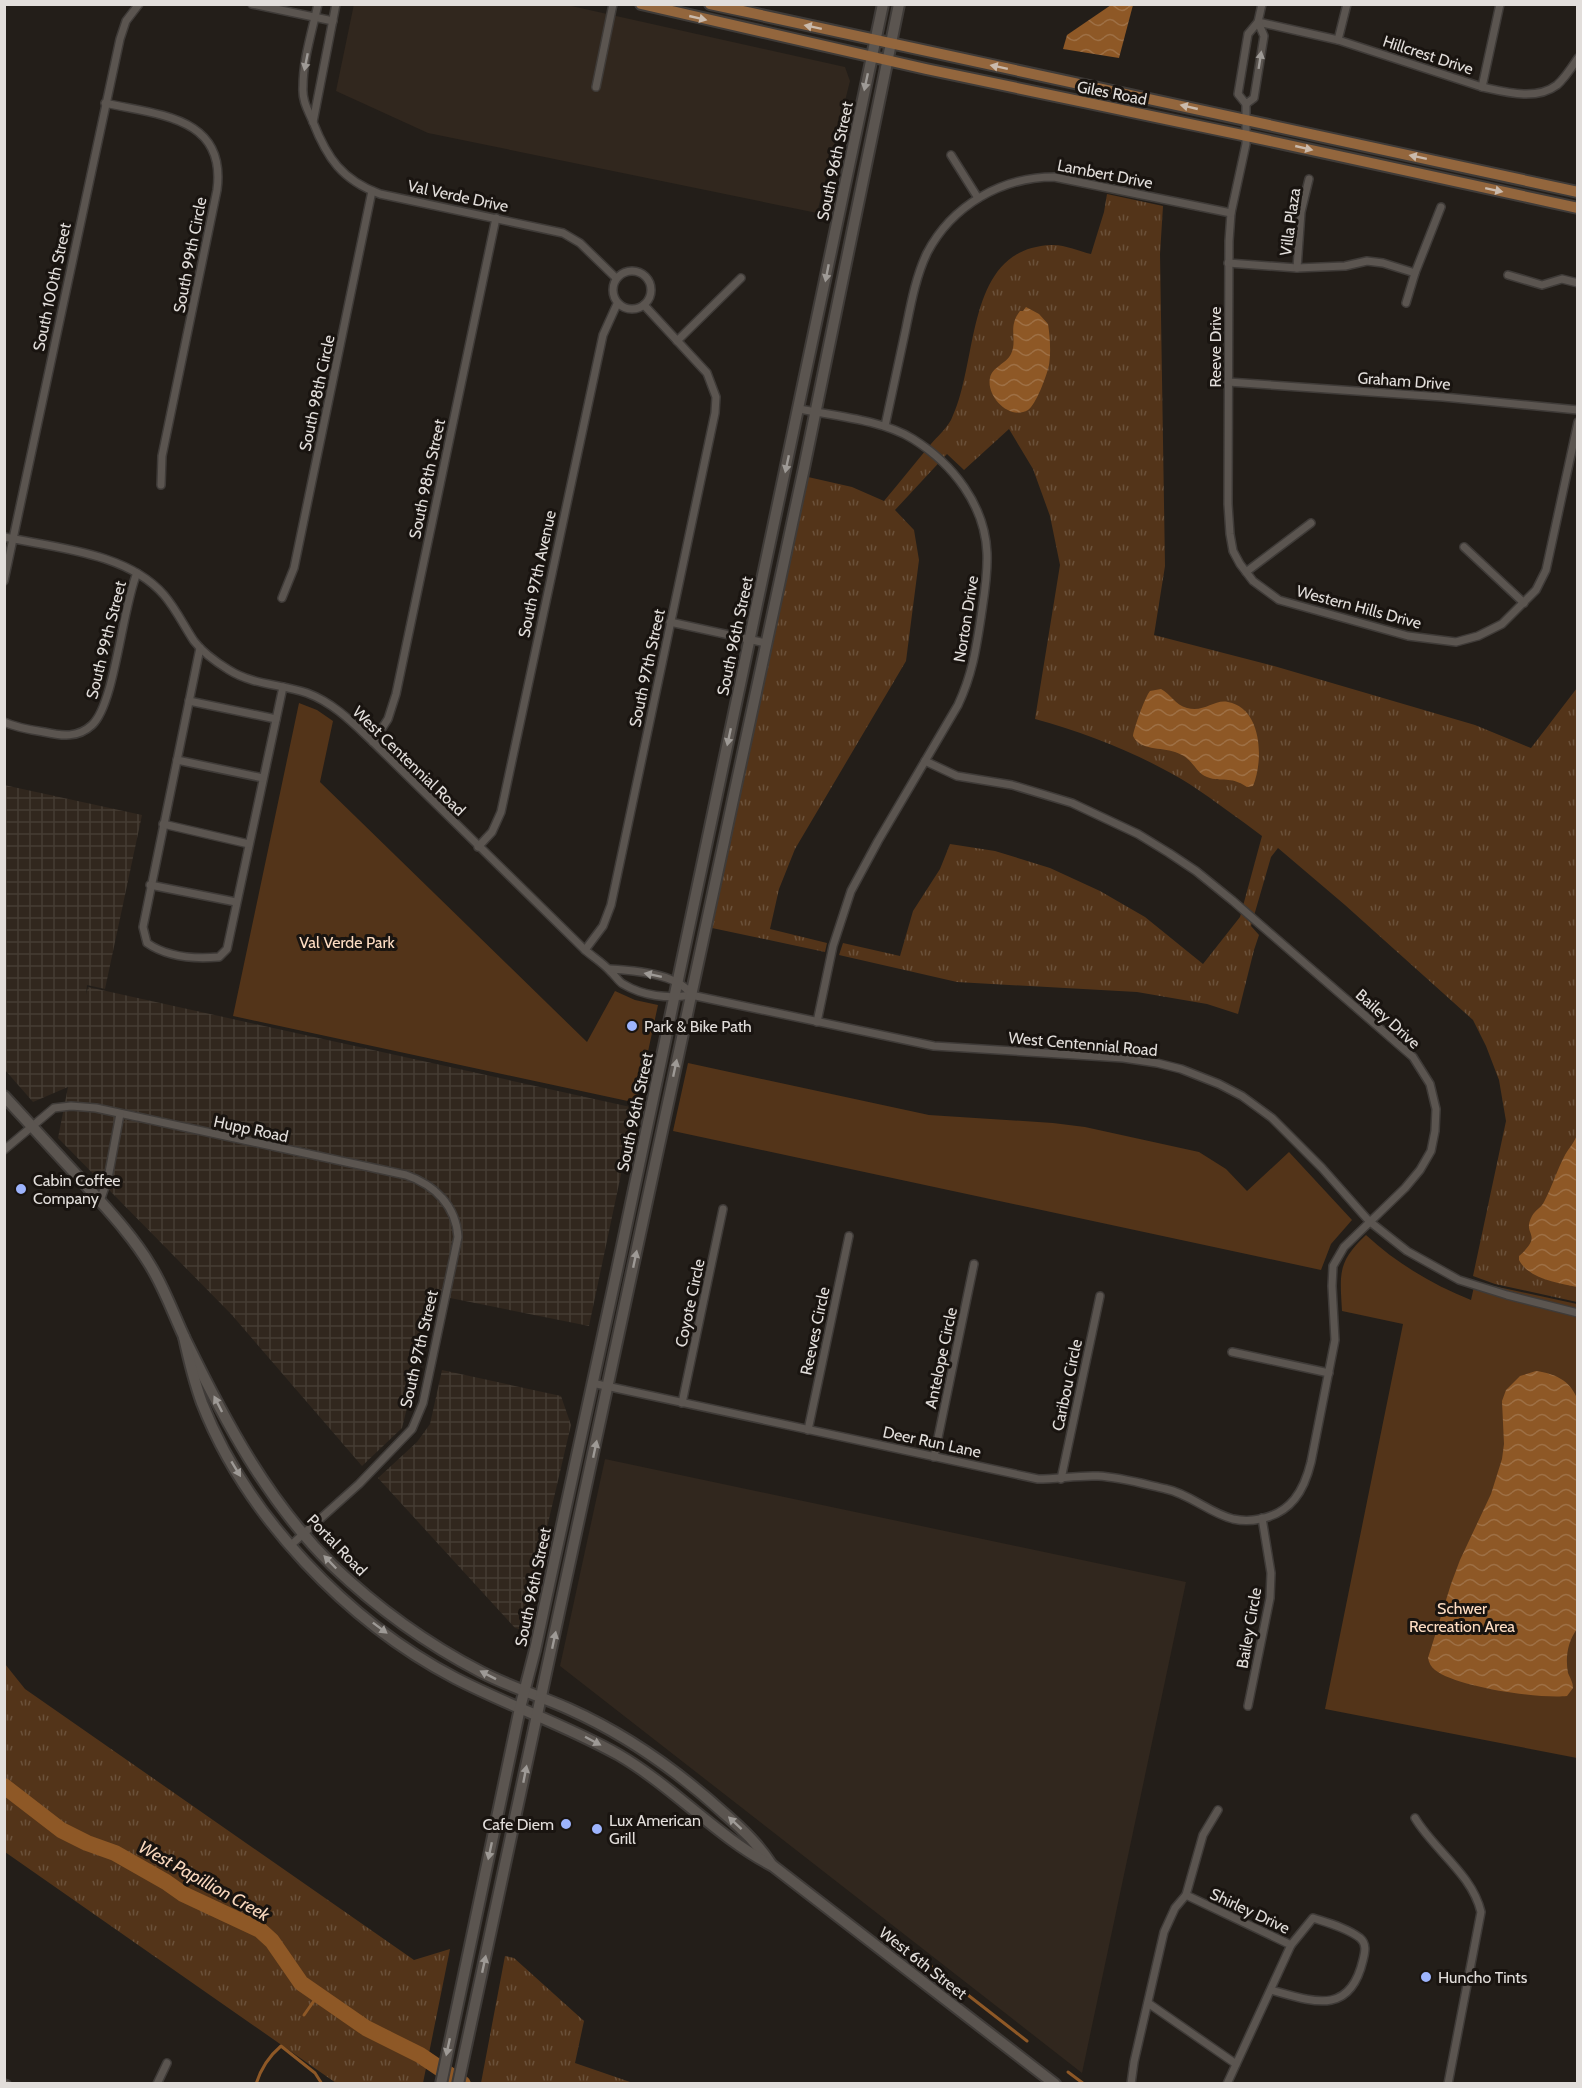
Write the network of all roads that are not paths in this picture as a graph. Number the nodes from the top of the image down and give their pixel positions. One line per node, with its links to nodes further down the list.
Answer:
1 (139, 4): 24 (street, South 100th Street)
2 (252, 4): 13 (street)
3 (318, 4): 13 (street, Val Verde Drive)
4 (336, 4): 14 (street)
5 (613, 4): 22 (street)
6 (641, 4): 19 (main road, Giles Road, one-way to 19)
7 (710, 4): 17 (main road, Giles Road, one-way to 7)
8 (883, 4): 17 (main road, South 96th Street)
9 (899, 4): 18 (main road, South 96th Street)
10 (1262, 4): 15 (street)
11 (1347, 4): 16 (street)
12 (1500, 4): 23 (street)
13 (315, 18): 14 (street); 27 (street, Val Verde Drive, one-way to 27)
14 (333, 21): 27 (street)
15 (1258, 22): 16 (street, Hillcrest Drive); 25 (street, one-way to 15); 25 (street)
16 (1338, 40): 23 (street, Hillcrest Drive)
17 (875, 41): 18 (main road, Giles Road); 19 (main road, South 96th Street)
18 (891, 44): 21 (main road, South 96th Street); 26 (main road, Giles Road, one-way to 18)
19 (872, 57): 21 (main road, Giles Road); 50 (main road, South 96th Street, one-way to 50)
20 (1578, 58): 23 (street, Hillcrest Drive)
21 (887, 60): 28 (main road, Giles Road); 52 (main road, South 96th Street)
22 (596, 87)
23 (1482, 87)
24 (105, 103): 55 (street, South 99th Circle); 58 (street, South 100th Street)
25 (1246, 104): 26 (street, Reeve Drive)
26 (1246, 120): 28 (street, Reeve Drive); 32 (main road, Giles Road, one-way to 26)
27 (313, 122): 31 (street, Val Verde Drive)
28 (1246, 135): 35 (main road, Giles Road, one-way to 35); 36 (street, Reeve Drive)
29 (951, 155): 33 (street)
30 (1309, 179): 39 (street, Villa Plaza)
31 (372, 191): 37 (street, Val Verde Drive); 63 (street, South 98th Circle)
32 (1578, 192)
33 (978, 198): 36 (street, Lambert Drive); 54 (street, Lambert Drive)
34 (1442, 207): 40 (street)
35 (1578, 208)
36 (1231, 213): 38 (street, Reeve Drive)
37 (496, 218): 42 (street, Val Verde Drive); 73 (street, South 98th Street)
38 (1228, 263): 39 (street, Villa Plaza); 49 (street, Reeve Drive)
39 (1297, 268): 40 (street, Villa Plaza)
40 (1415, 273): 46 (street)
41 (1508, 275): 44 (street)
42 (616, 278): 45 (street); 47 (street)
43 (741, 278): 48 (street)
44 (1578, 283)
45 (617, 303): 47 (street); 79 (street, South 97th Avenue)
46 (1406, 303)
47 (644, 305): 48 (street)
48 (677, 341): 65 (street, South 97th Street)
49 (1228, 382): 51 (street, Graham Drive); 60 (street, Reeve Drive)
50 (799, 409): 52 (street, Norton Drive); 66 (main road, South 96th Street, one-way to 66)
51 (1578, 410)
52 (815, 412): 54 (street, Norton Drive); 67 (main road, South 96th Street)
53 (1578, 422): 64 (street, Western Hills Drive)
54 (885, 426): 75 (street, Norton Drive)
55 (161, 485)
56 (1311, 523): 60 (street)
57 (4, 537): 58 (street, West Centennial Road)
58 (13, 539): 61 (street, West Centennial Road); 62 (street, South 100th Street)
59 (1464, 547): 64 (street)
60 (1246, 572): 64 (street, Western Hills Drive)
61 (137, 573): 68 (street, West Centennial Road); 72 (street, South 99th Street)
62 (4, 581)
63 (282, 598)
64 (1524, 603)
65 (670, 622): 66 (street); 82 (street, South 97th Street)
66 (744, 639): 67 (street); 84 (main road, South 96th Street, one-way to 84)
67 (766, 643): 85 (main road, South 96th Street)
68 (200, 648): 69 (street, West Centennial Road); 70 (street)
69 (283, 687): 71 (street); 73 (street, West Centennial Road)
70 (189, 701): 71 (street); 74 (street)
71 (276, 719): 76 (street)
72 (4, 722)
73 (373, 742): 79 (street, West Centennial Road)
74 (177, 760): 76 (street); 77 (street)
75 (925, 761): 87 (street, Norton Drive); 95 (street, Bailey Drive)
76 (263, 778): 78 (street)
77 (163, 824): 78 (street); 80 (street)
78 (249, 844): 81 (street)
79 (478, 847): 82 (street, West Centennial Road)
80 (150, 885): 81 (street); 81 (street)
81 (236, 902)
82 (585, 950): 83 (street, West Centennial Road)
83 (609, 969): 84 (street, one-way to 83); 86 (street, West Centennial Road)
84 (677, 982): 85 (street); 86 (main road, South 96th Street)
85 (691, 995): 86 (street, West Centennial Road); 87 (street, West Centennial Road); 104 (main road, South 96th Street, one-way to 85)
86 (674, 998): 103 (main road, South 96th Street)
87 (817, 1022): 95 (street, West Centennial Road)
88 (4, 1096): 90 (main road, Portal Road)
89 (120, 1114): 90 (street, Hupp Road); 92 (street); 94 (street, Hupp Road)
90 (32, 1125): 91 (street); 92 (main road, Portal Road)
91 (4, 1150)
92 (100, 1201): 100 (main road, Portal Road)
93 (723, 1209): 105 (street, Coyote Circle)
94 (453, 1216): 110 (street, South 97th Street)
95 (1369, 1221): 99 (street, West Centennial Road); 102 (street, Bailey Drive)
96 (849, 1236): 106 (street, Reeves Circle)
97 (974, 1264): 107 (street, Antelope Circle)
98 (1100, 1296): 108 (street, Caribou Circle)
99 (1578, 1313)
100 (184, 1337): 110 (main road, Portal Road, one-way to 100); 111 (main road, Portal Road, one-way to 111)
101 (1232, 1352): 102 (street)
102 (1329, 1373): 109 (street, Bailey Drive)
103 (592, 1383): 104 (street, Deer Run Lane); 112 (main road, South 96th Street)
104 (608, 1387): 105 (street, Deer Run Lane); 113 (main road, South 96th Street, one-way to 104)
105 (682, 1403): 106 (street, Deer Run Lane)
106 (808, 1431): 107 (street, Deer Run Lane)
107 (934, 1457): 108 (street, Deer Run Lane)
108 (1061, 1479): 109 (street, Deer Run Lane)
109 (1262, 1518): 114 (street, Bailey Circle)
110 (303, 1533): 111 (street, South 97th Street); 112 (main road, Portal Road, one-way to 110)
111 (291, 1545): 115 (main road, Portal Road, one-way to 115)
112 (525, 1692): 113 (main road, Portal Road); 115 (main road, South 96th Street)
113 (542, 1697): 116 (main road, South 96th Street); 119 (main road, West 6th Street, one-way to 113)
114 (1248, 1706)
115 (520, 1708): 116 (main road, West 6th Street); 127 (main road, South 96th Street, one-way to 127)
116 (537, 1715): 119 (main road, West 6th Street, one-way to 119); 128 (main road, South 96th Street, one-way to 116)
117 (1218, 1810): 120 (street)
118 (1414, 1818): 132 (street)
119 (773, 1866): 129 (main road, West 6th Street)
120 (1186, 1895): 121 (street, Shirley Drive); 123 (street)
121 (1291, 1945): 122 (street, Shirley Drive); 122 (street)
122 (1271, 1990): 125 (street, Shirley Drive)
123 (1148, 2003): 125 (street); 130 (street)
124 (167, 2063): 126 (street)
125 (1236, 2064): 131 (street, Shirley Drive)
126 (157, 2084)
127 (441, 2084)
128 (458, 2084)
129 (1054, 2084)
130 (1131, 2084)
131 (1227, 2084)
132 (1448, 2084)

